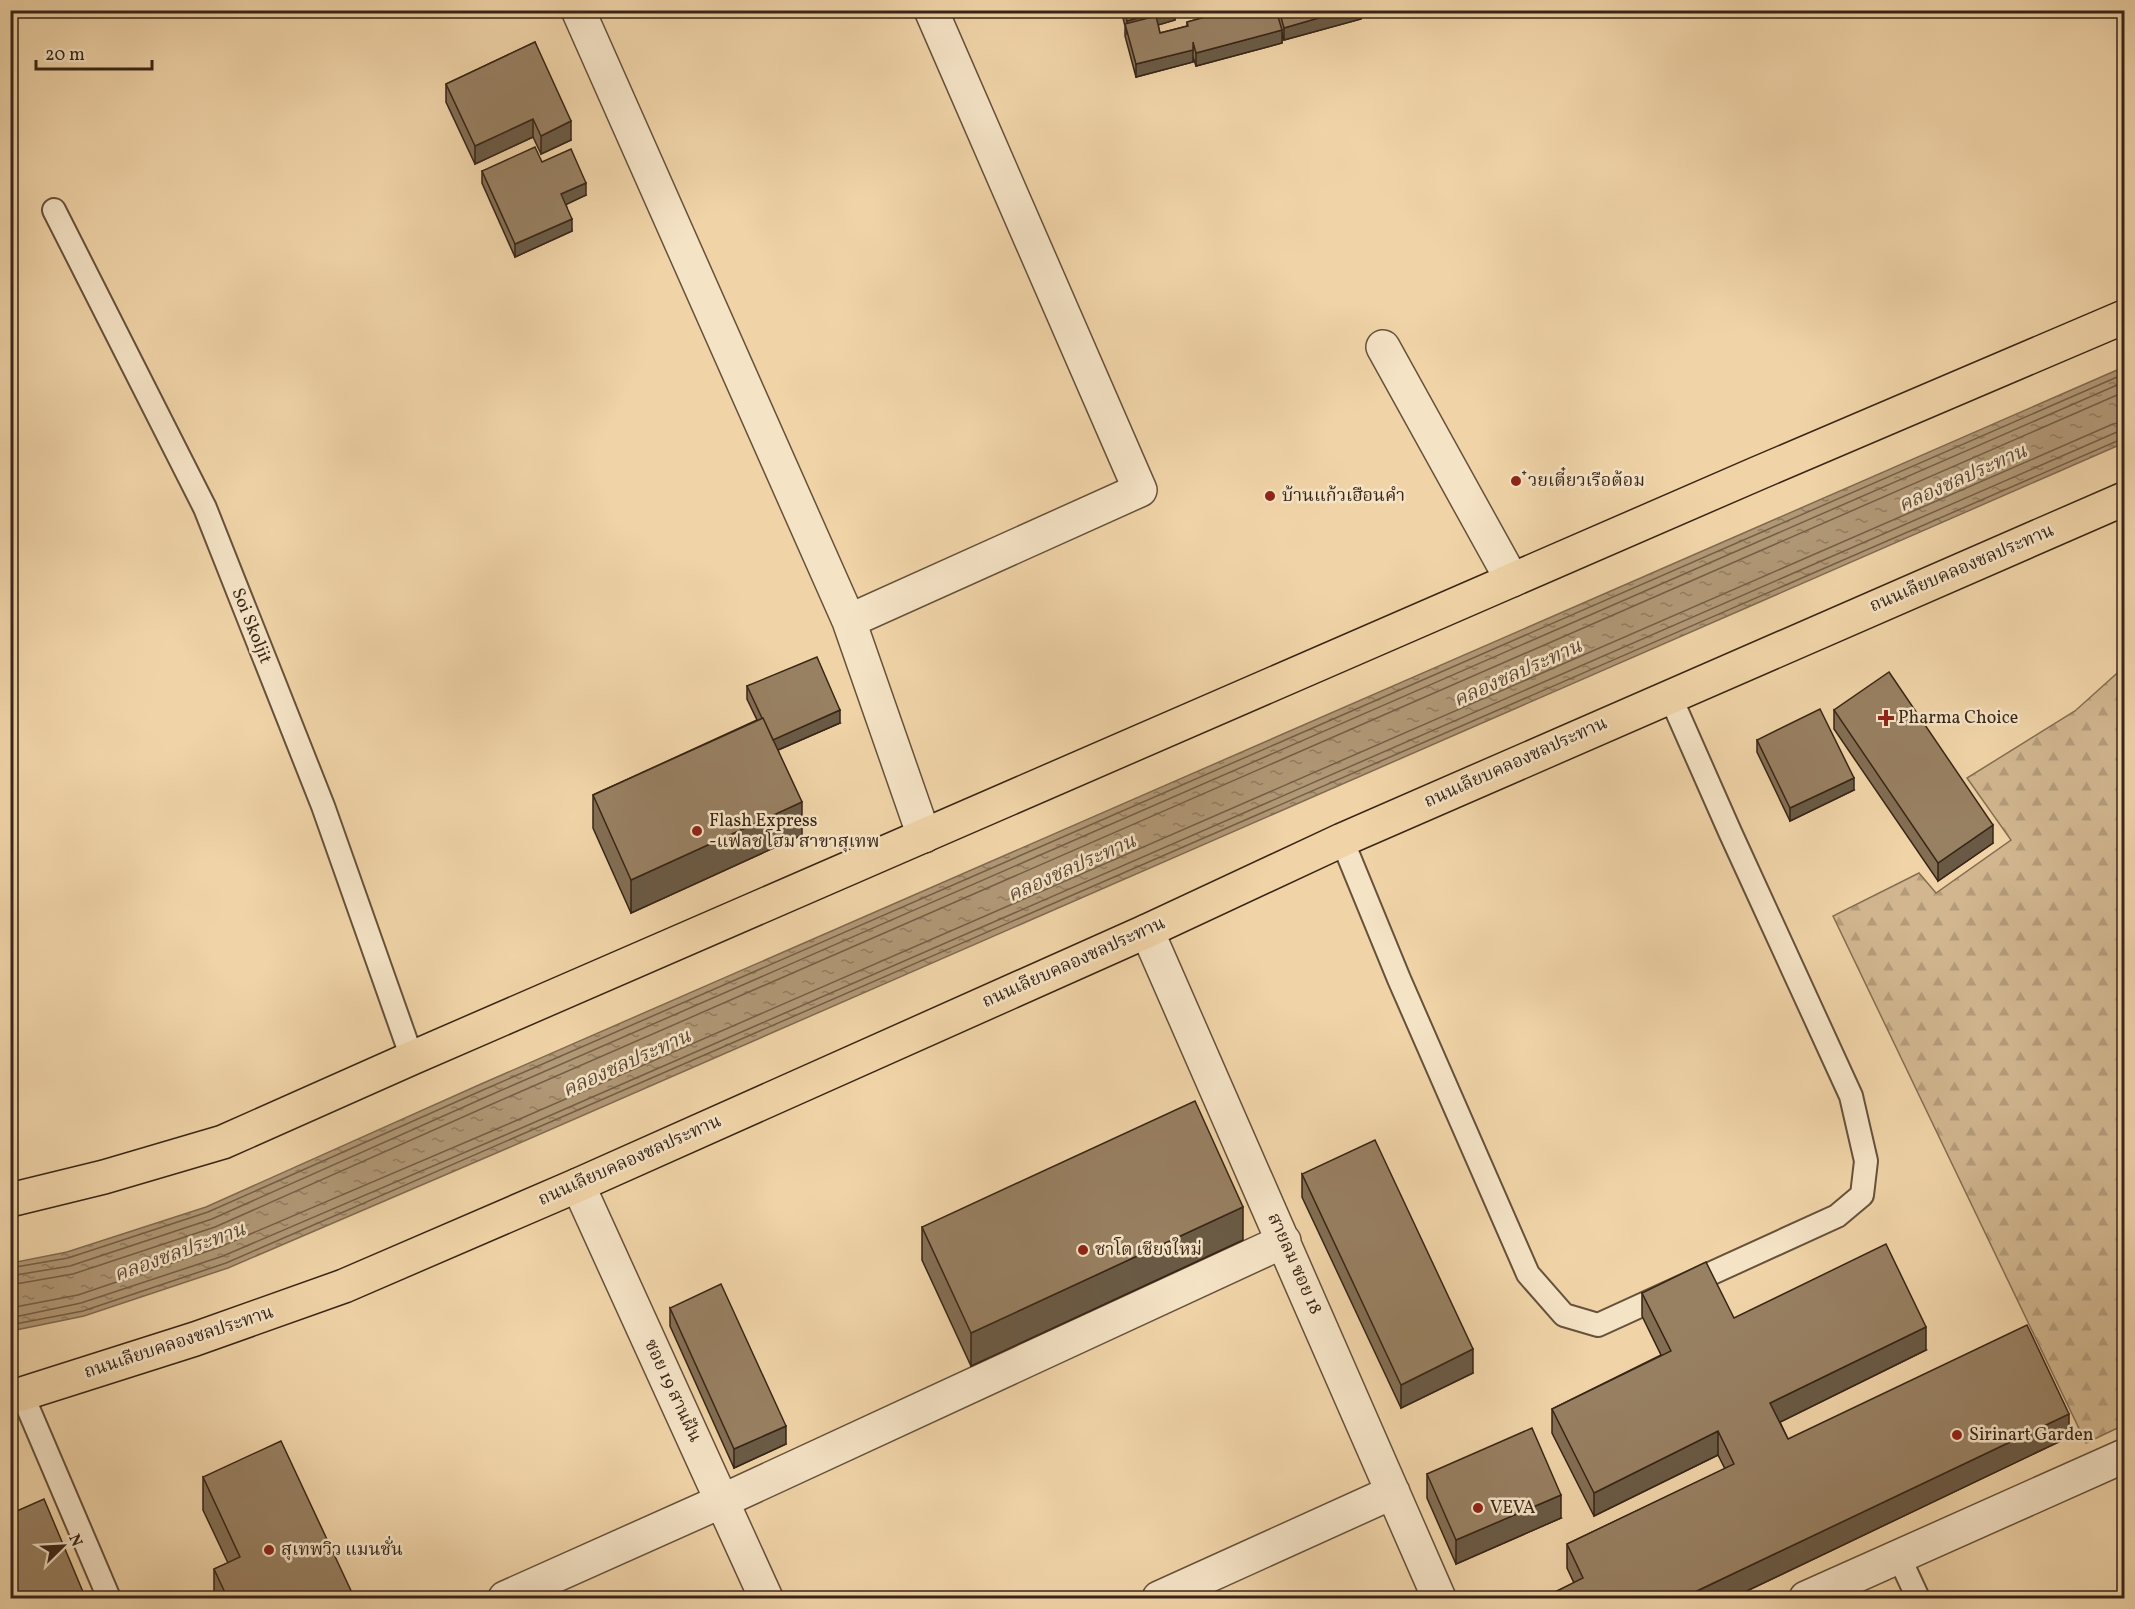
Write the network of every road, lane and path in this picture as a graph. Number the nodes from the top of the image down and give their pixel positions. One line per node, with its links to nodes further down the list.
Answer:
1 (578, 10): 8 (street)
2 (931, 10): 8 (street)
3 (54, 210): 13 (lane, Soi Skoljit)
4 (2124, 317): 7 (main road)
5 (1383, 347): 7 (street)
6 (2124, 499): 9 (main road, ถนนเลียบคลองชลประทาน)
7 (1512, 580): 10 (main road)
8 (849, 621): 10 (street)
9 (1670, 696): 11 (main road, ถนนเลียบคลองชลประทาน); 11 (lane)
10 (924, 836): 13 (main road)
11 (1342, 840): 12 (main road, ถนนเลียบคลองชลประทาน)
12 (1148, 931): 14 (main road, ถนนเลียบคลองชลประทาน); 16 (street, สายลม ซอย 18)
13 (412, 1058): 15 (main road)
14 (578, 1185): 17 (main road, ถนนเลียบคลองชลประทาน); 20 (street, ซอย 19 สานฝัน)
15 (10, 1200)
16 (1284, 1241): 19 (street, สายลม ซอย 18); 20 (street)
17 (16, 1394): 22 (lane)
18 (2124, 1456): 21 (street)
19 (1394, 1492): 25 (street); 26 (street, สายลม ซอย 18)
20 (722, 1501): 23 (street); 24 (street, ซอย 19 สานฝัน)
21 (1899, 1557): 27 (street); 28 (lane)
22 (109, 1599)
23 (505, 1599)
24 (766, 1599)
25 (1159, 1599)
26 (1439, 1599)
27 (1806, 1599)
28 (1918, 1599)

